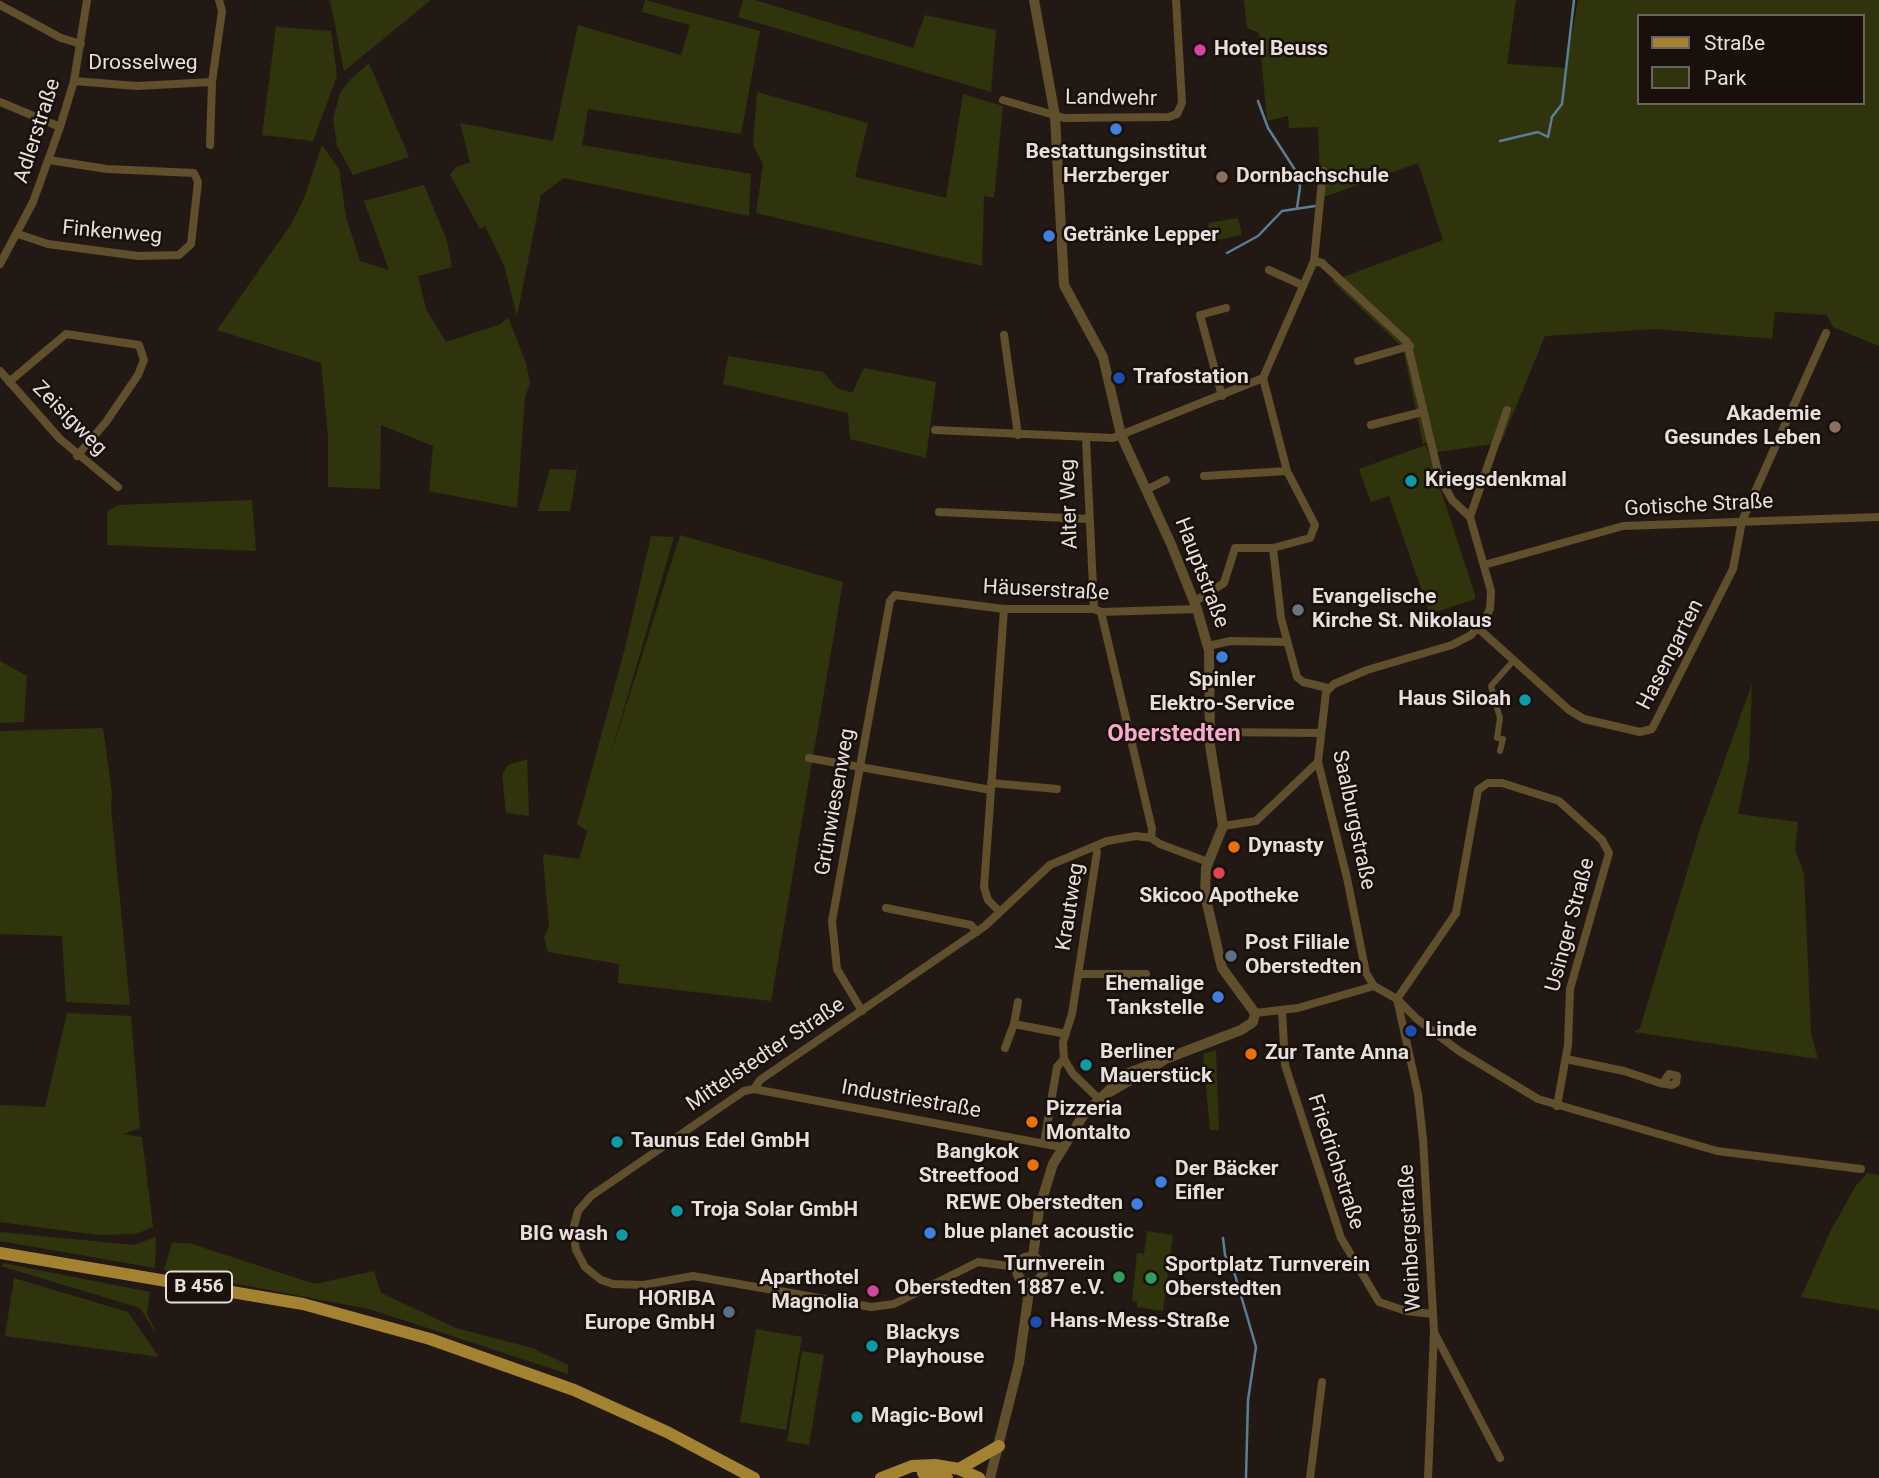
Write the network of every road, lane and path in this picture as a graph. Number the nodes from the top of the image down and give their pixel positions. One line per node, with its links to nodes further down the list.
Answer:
1 (87, 0): 6 (street, Adlerstraße)
2 (219, 0): 8 (street, Drosselweg)
3 (1034, 0): 11 (street, Hauptstraße)
4 (1176, 0): 11 (street, Landwehr)
5 (0, 5): 6 (street)
6 (81, 44): 7 (street, Adlerstraße)
7 (74, 81): 8 (street, Drosselweg); 12 (street, Adlerstraße)
8 (212, 82): 13 (street, Drosselweg)
9 (1003, 100): 11 (street)
10 (0, 103): 12 (street)
11 (1055, 116): 35 (street, Hauptstraße)
12 (60, 127): 14 (street, Adlerstraße)
13 (210, 145)
14 (49, 160): 16 (street, Adlerstraße); 16 (street, Finkenweg)
15 (1323, 171): 17 (street)
16 (18, 234): 18 (street, Adlerstraße)
17 (1314, 261): 20 (street); 24 (street)
18 (0, 264)
19 (1269, 270): 20 (street)
20 (1302, 285): 27 (street)
21 (1226, 308): 29 (street)
22 (1826, 333): 47 (street)
23 (1004, 335): 34 (street)
24 (1410, 346): 25 (street); 31 (street)
25 (1358, 361)
26 (0, 371): 28 (street, Zeisigweg)
27 (1263, 378): 29 (street); 38 (street)
28 (9, 382): 37 (street, Zeisigweg); 37 (street)
29 (1222, 396): 35 (street)
30 (1507, 410): 44 (street)
31 (1422, 412): 32 (street); 44 (street)
32 (1371, 425)
33 (935, 429): 34 (street)
34 (1018, 435): 36 (street)
35 (1121, 435): 36 (street); 42 (street, Hauptstraße)
36 (1086, 439): 46 (street, Alter Weg)
37 (77, 456): 41 (street, Zeisigweg)
38 (1287, 471): 39 (street); 48 (street)
39 (1204, 476)
40 (1166, 480): 42 (street)
41 (118, 486)
42 (1146, 490): 51 (street, Hauptstraße)
43 (939, 512): 46 (street)
44 (1470, 517): 49 (street)
45 (1879, 517): 47 (street, Gotische Straße)
46 (1088, 519): 53 (street, Alter Weg)
47 (1742, 521): 49 (street, Gotische Straße); 57 (street, Hasengarten)
48 (1273, 548): 51 (street); 55 (street)
49 (1484, 565): 54 (street)
50 (895, 595): 52 (street, Häuserstraße); 64 (street, Grünwiesenweg)
51 (1196, 606): 53 (street, Häuserstraße); 56 (street, Hauptstraße)
52 (1004, 609): 53 (street, Häuserstraße); 65 (street)
53 (1097, 611): 68 (street, Alter Weg)
54 (1479, 629): 57 (street, Hasengarten); 58 (street)
55 (1287, 642): 56 (street); 58 (street)
56 (1208, 646): 59 (street, Hauptstraße)
57 (1514, 660): 61 (street)
58 (1328, 688): 60 (street, Saalburgstraße)
59 (1210, 732): 60 (street); 67 (street, Hauptstraße)
60 (1320, 733): 63 (street, Saalburgstraße)
61 (1500, 751)
62 (809, 758): 64 (street)
63 (1318, 762): 67 (street); 76 (street, Saalburgstraße)
64 (860, 767): 65 (street); 79 (street, Grünwiesenweg)
65 (991, 787): 66 (street); 72 (street)
66 (1057, 789)
67 (1223, 826): 70 (street)
68 (1151, 838): 69 (street, Mittelstedter Straße); 70 (street, Mittelstedter Straße)
69 (1095, 846): 72 (street, Mittelstedter Straße); 74 (street, Krautweg)
70 (1208, 862): 81 (street)
71 (886, 908): 73 (street)
72 (1000, 912): 73 (street, Mittelstedter Straße)
73 (977, 932): 79 (street, Mittelstedter Straße)
74 (1078, 974): 75 (street, Krautweg); 83 (street, Krautweg)
75 (1146, 974)
76 (1374, 986): 77 (street); 80 (street)
77 (1397, 999): 86 (street, Usinger Straße); 90 (street); 98 (street, Weinbergstraße)
78 (1018, 1002): 82 (street)
79 (862, 1010): 88 (street, Mittelstedter Straße)
80 (1282, 1010): 81 (street); 98 (street, Friedrichstraße)
81 (1255, 1013): 89 (street)
82 (1014, 1024): 83 (street); 84 (street)
83 (1066, 1034): 85 (street, Krautweg)
84 (1005, 1048)
85 (1064, 1059): 89 (street); 91 (street, Krautweg)
86 (1566, 1059): 87 (street); 90 (street, Usinger Straße)
87 (1663, 1083)
88 (754, 1088): 91 (street, Industriestraße); 96 (street, Mittelstedter Straße)
89 (1099, 1099): 92 (street)
90 (1556, 1106): 93 (street)
91 (1044, 1143): 92 (street, Industriestraße)
92 (1061, 1147): 95 (street)
93 (1861, 1168)
94 (0, 1253): 104 (main road, B 456)
95 (1033, 1257): 96 (street); 97 (street)
96 (1017, 1267): 97 (street)
97 (1030, 1284): 101 (street)
98 (1433, 1314): 99 (street, Weinbergstraße)
99 (1434, 1331): 102 (street); 111 (street, Weinbergstraße)
100 (1322, 1382): 110 (street)
101 (999, 1446): 103 (main road); 109 (street)
102 (1500, 1458)
103 (959, 1469): 105 (main road); 108 (main road)
104 (754, 1478)
105 (881, 1478)
106 (903, 1478): 107 (main road)
107 (947, 1478)
108 (979, 1478)
109 (990, 1478)
110 (1310, 1478)
111 (1428, 1478)

